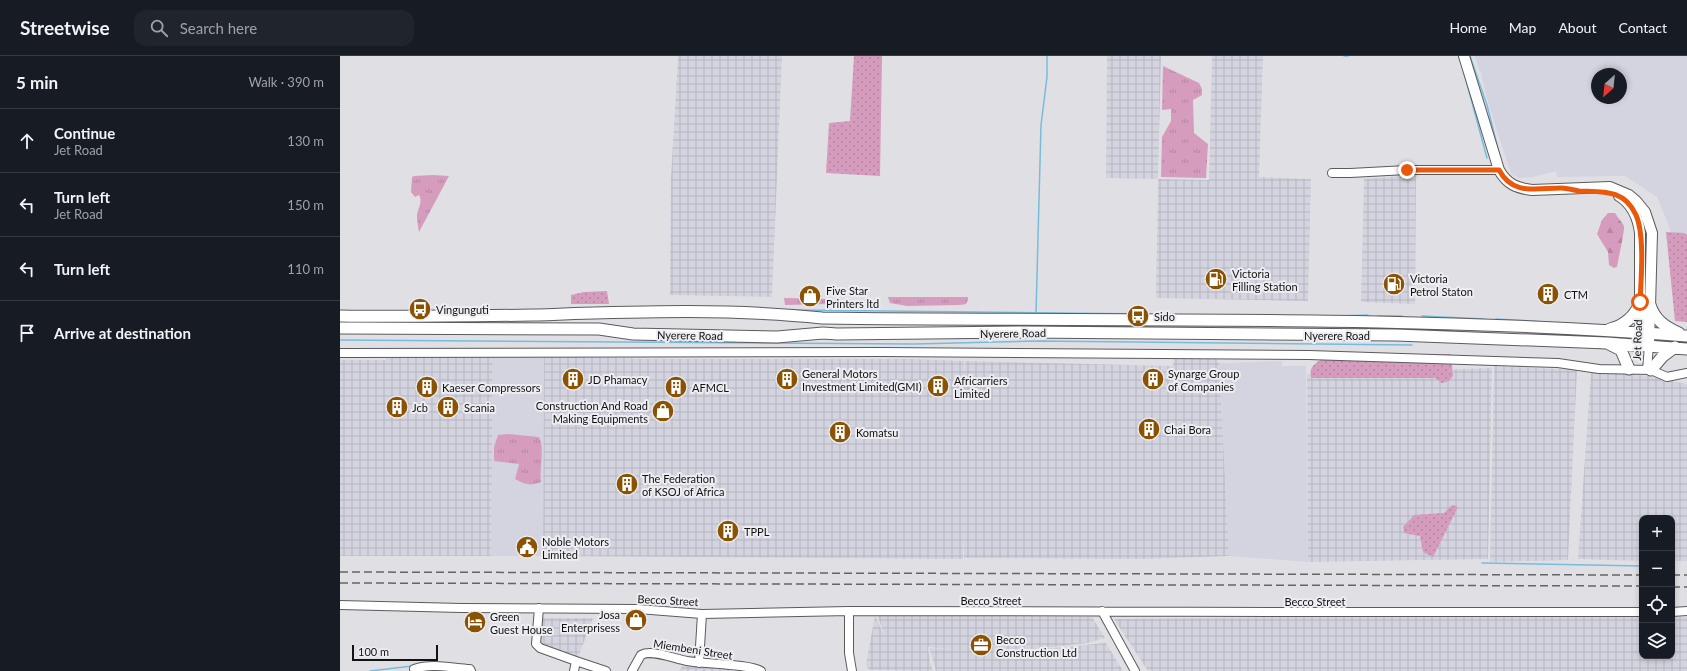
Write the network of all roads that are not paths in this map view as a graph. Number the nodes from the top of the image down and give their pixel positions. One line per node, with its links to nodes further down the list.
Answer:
1 (1464, 56): 2 (main road, Jet Road)
2 (1499, 170): 3 (street); 4 (main road, Jet Road)
3 (1332, 172)
4 (1645, 304): 7 (highway); 8 (main road, Jet Road); 9 (highway)
5 (340, 316): 7 (highway, Nyerere Road)
6 (340, 328): 10 (highway, Nyerere Road)
7 (1604, 330): 8 (highway, Nyerere Road)
8 (1645, 333): 9 (highway, Nyerere Road); 11 (main road, Jet Road)
9 (1687, 336)
10 (1607, 343): 11 (highway, Nyerere Road); 15 (highway)
11 (1642, 347): 12 (highway, Nyerere Road); 16 (street, Jet Road)
12 (1675, 348): 13 (highway, Nyerere Road); 16 (highway)
13 (1687, 349)
14 (340, 353): 15 (street)
15 (1629, 369): 16 (street)
16 (1649, 370): 17 (street)
17 (1687, 373)
18 (340, 604): 19 (street, Becco Street)
19 (539, 608): 25 (street, Becco Street); 26 (street)
20 (849, 610): 21 (street, Becco Street); 25 (street, Becco Street); 34 (street)
21 (1102, 611): 22 (street, Becco Street); 35 (street)
22 (1639, 612)
23 (1675, 612): 24 (street)
24 (1687, 612)
25 (702, 614): 27 (street)
26 (576, 661): 30 (street); 31 (street)
27 (699, 663): 32 (street, Miembeni Street); 33 (street, Miembeni Street)
28 (414, 669): 29 (street)
29 (471, 671)
30 (574, 671)
31 (606, 671)
32 (632, 671)
33 (761, 671)
34 (852, 671)
35 (1135, 671)

